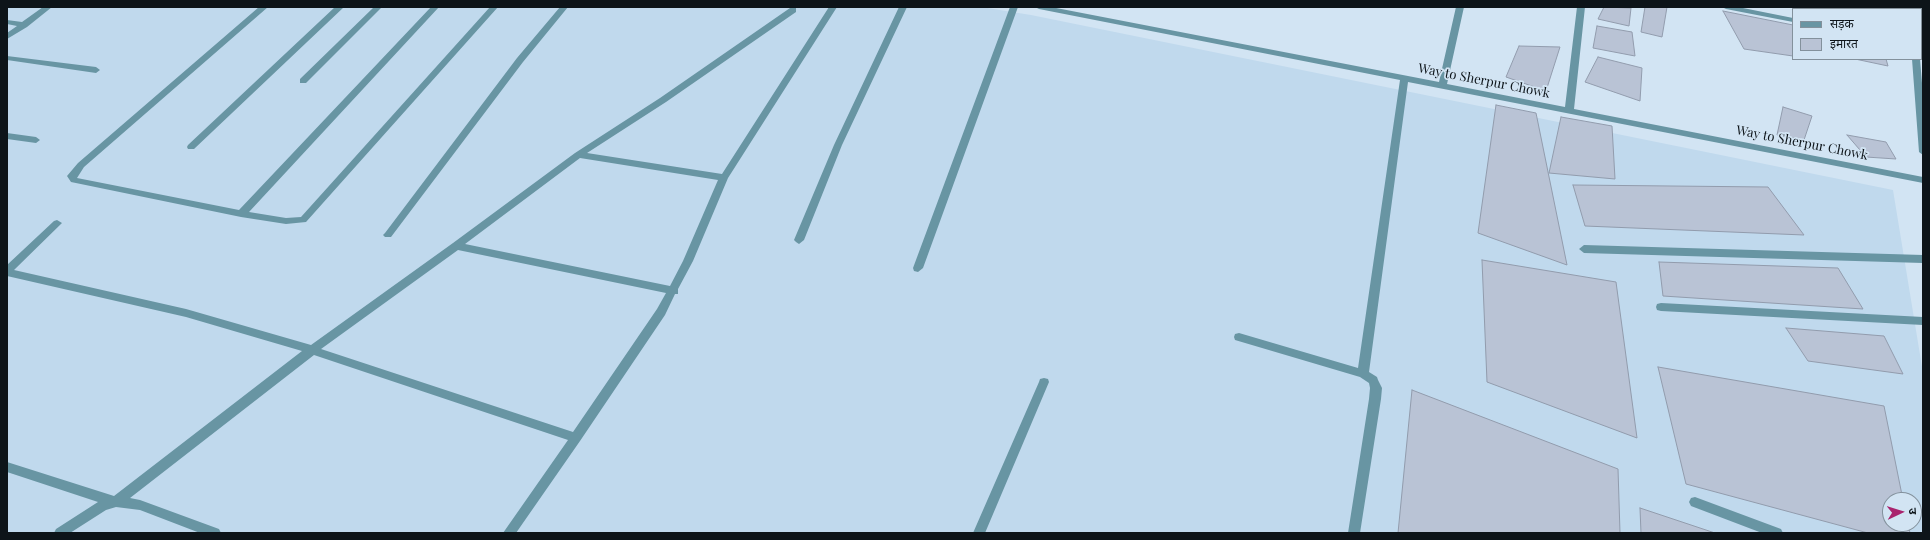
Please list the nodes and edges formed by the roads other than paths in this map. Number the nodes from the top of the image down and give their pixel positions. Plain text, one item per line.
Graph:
1 (48, 7) edge
2 (264, 7) edge
3 (340, 7) edge
4 (378, 7) edge
5 (435, 7) edge
6 (494, 7) edge
7 (564, 7) edge
8 (833, 7) edge
9 (903, 7) edge
10 (1014, 7) edge
11 (1039, 7) edge
12 (1460, 7) edge
13 (1582, 7) edge
14 (1726, 7) edge
15 (793, 10) dead end
16 (1792, 20) edge
17 (7, 22) edge
18 (24, 25) junction
19 (7, 37) edge
20 (7, 58) edge
21 (1916, 60) edge
22 (96, 70) dead end
23 (1404, 79) junction
24 (303, 81) dead end
25 (1442, 86) junction
26 (1569, 111) junction
27 (7, 136) edge
28 (36, 140) dead end
29 (191, 147) dead end
30 (1923, 152) edge
31 (578, 155) junction
32 (724, 178) junction
33 (1923, 180) edge
34 (241, 214) junction
35 (57, 223) dead end
36 (388, 235) dead end
37 (800, 240) dead end
38 (456, 246) junction
39 (1584, 249) dead end
40 (1923, 259) edge
41 (918, 268) dead end
42 (7, 271) edge
43 (674, 291) junction
44 (1661, 307) dead end
45 (1923, 321) edge
46 (1239, 337) dead end
47 (312, 350) junction
48 (1363, 374) junction
49 (1044, 382) dead end
50 (576, 438) junction
51 (7, 467) edge
52 (116, 502) junction
53 (1696, 502) dead end
54 (60, 533) edge
55 (215, 533) edge
56 (509, 533) edge
57 (979, 533) edge
58 (1354, 533) edge
59 (1777, 533) edge

1 - 18 street
2 - 34 street
3 - 29 street
4 - 24 street
5 - 34 street
6 - 34 street
7 - 36 street
8 - 32 street
9 - 37 street
10 - 41 street
11 - 23 street, Way to Sherpur Chowk
12 - 25 street
13 - 26 street
14 - 16 street
15 - 31 street
17 - 18 street
18 - 19 street
20 - 22 street
21 - 30 street
23 - 25 street, Way to Sherpur Chowk
23 - 48 street
25 - 26 street, Way to Sherpur Chowk
26 - 33 street, Way to Sherpur Chowk
27 - 28 street
31 - 32 street
31 - 38 street
32 - 43 street
35 - 42 street
38 - 43 street
38 - 47 street
39 - 40 street
42 - 47 street
43 - 50 street
44 - 45 street
46 - 48 street
47 - 50 street
47 - 52 street
48 - 58 street
49 - 57 street
50 - 56 street
51 - 52 street
52 - 54 street
52 - 55 street
53 - 59 street

